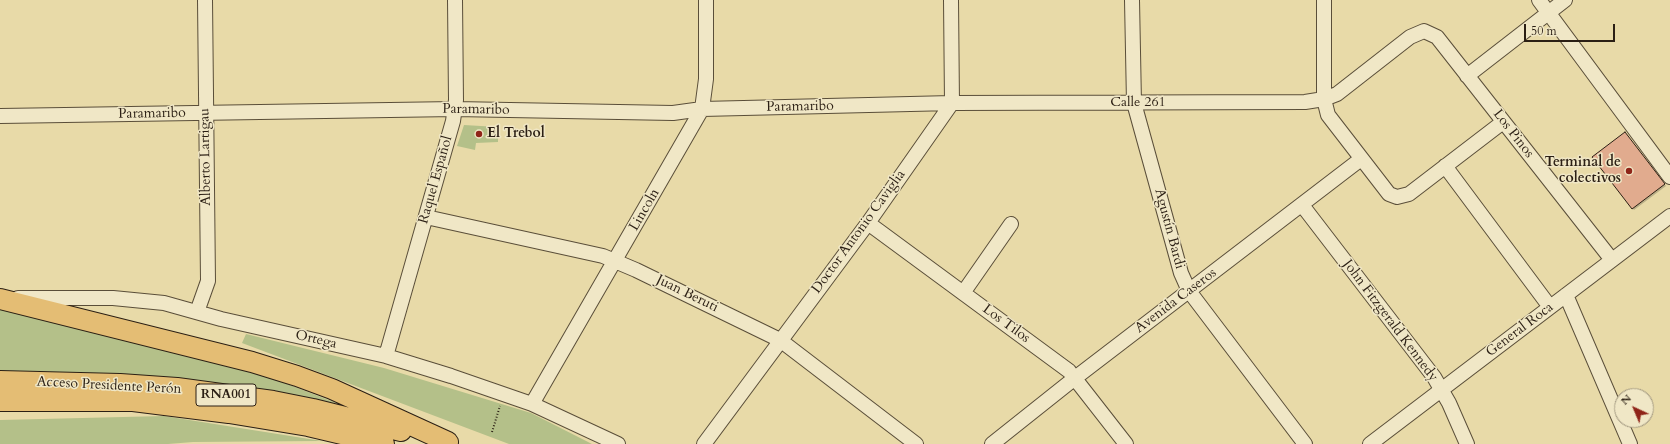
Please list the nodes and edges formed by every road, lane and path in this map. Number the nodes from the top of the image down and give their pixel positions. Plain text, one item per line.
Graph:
1 (205, 0) edge
2 (455, 0) edge
3 (706, 0) edge
4 (951, 0) edge
5 (1132, 0) edge
6 (1324, 0) edge
7 (1539, 0) edge
8 (1565, 0) edge
9 (1549, 13) junction
10 (1467, 76) junction
11 (1324, 99) junction
12 (1134, 103) junction
13 (952, 104) junction
14 (455, 109) junction
15 (702, 109) junction
16 (206, 114) junction
17 (0, 116) edge
18 (1503, 122) junction
19 (1361, 159) junction
20 (1445, 166) junction
21 (1670, 177) edge
22 (1302, 205) junction
23 (1670, 216) edge
24 (426, 217) junction
25 (868, 223) junction
26 (1011, 224) dead end
27 (1612, 260) junction
28 (616, 261) junction
29 (1189, 291) junction
30 (963, 293) junction
31 (1566, 295) junction
32 (0, 298) edge
33 (1550, 307) junction
34 (197, 312) junction
35 (780, 340) junction
36 (386, 356) junction
37 (1075, 378) junction
38 (0, 381) edge
39 (1442, 389) junction
40 (504, 394) junction
41 (0, 401) edge
42 (532, 404) junction
43 (492, 432) dead end
44 (450, 443) edge
45 (384, 444) edge
46 (618, 444) edge
47 (704, 444) edge
48 (916, 444) edge
49 (992, 444) edge
50 (1126, 444) edge
51 (1305, 444) edge
52 (1370, 444) edge
53 (1467, 444) edge
54 (1630, 444) edge

1 - 16 street, Alberto Lartigau
2 - 14 street, Raquel Español
3 - 15 street, Lincoln
4 - 13 street
5 - 12 street, Agustín Bardi
6 - 11 street
7 - 9 street
8 - 9 street
9 - 10 street
9 - 21 street
10 - 11 street, Los Pinos
10 - 18 street, Los Pinos
11 - 12 street, Calle 261
11 - 19 street
12 - 13 street, Calle 261
12 - 29 street, Agustín Bardi
13 - 15 street, Paramaribo
13 - 25 street, Doctor Antonio Caviglia
14 - 15 street, Paramaribo
14 - 16 street, Paramaribo
14 - 24 street, Raquel Español
15 - 28 street, Lincoln
16 - 17 street, Paramaribo
16 - 34 street, Alberto Lartigau
18 - 20 street
18 - 27 street, Los Pinos
19 - 20 street
19 - 22 street, Avenida Caseros
20 - 33 street
22 - 29 street, Avenida Caseros
22 - 39 street, John Fitzgerald Kennedy
23 - 27 street, General Roca
24 - 28 street, Juan Beruti
24 - 36 street, Raquel Español
25 - 30 street, Los Tilos
25 - 35 street, Doctor Antonio Caviglia
26 - 30 street
27 - 31 street, General Roca
28 - 35 street, Juan Beruti
28 - 42 street, Lincoln
29 - 37 street, Avenida Caseros
29 - 51 street, Agustín Bardi
30 - 37 street, Los Tilos
31 - 33 street, General Roca
31 - 54 street
32 - 34 street, Ortega
32 - 44 highway
33 - 39 street, General Roca
34 - 36 street, Ortega
35 - 47 street, Doctor Antonio Caviglia
35 - 48 street, Juan Beruti
36 - 40 street, Ortega
37 - 49 street, Avenida Caseros
37 - 50 street, Los Tilos
38 - 44 highway, Acceso Presidente Perón / RNA001
39 - 52 street, General Roca
39 - 53 street, John Fitzgerald Kennedy
40 - 42 street, Ortega
40 - 43 path
41 - 45 highway, Acceso Presidente Perón / RNA001
42 - 46 street, Ortega

